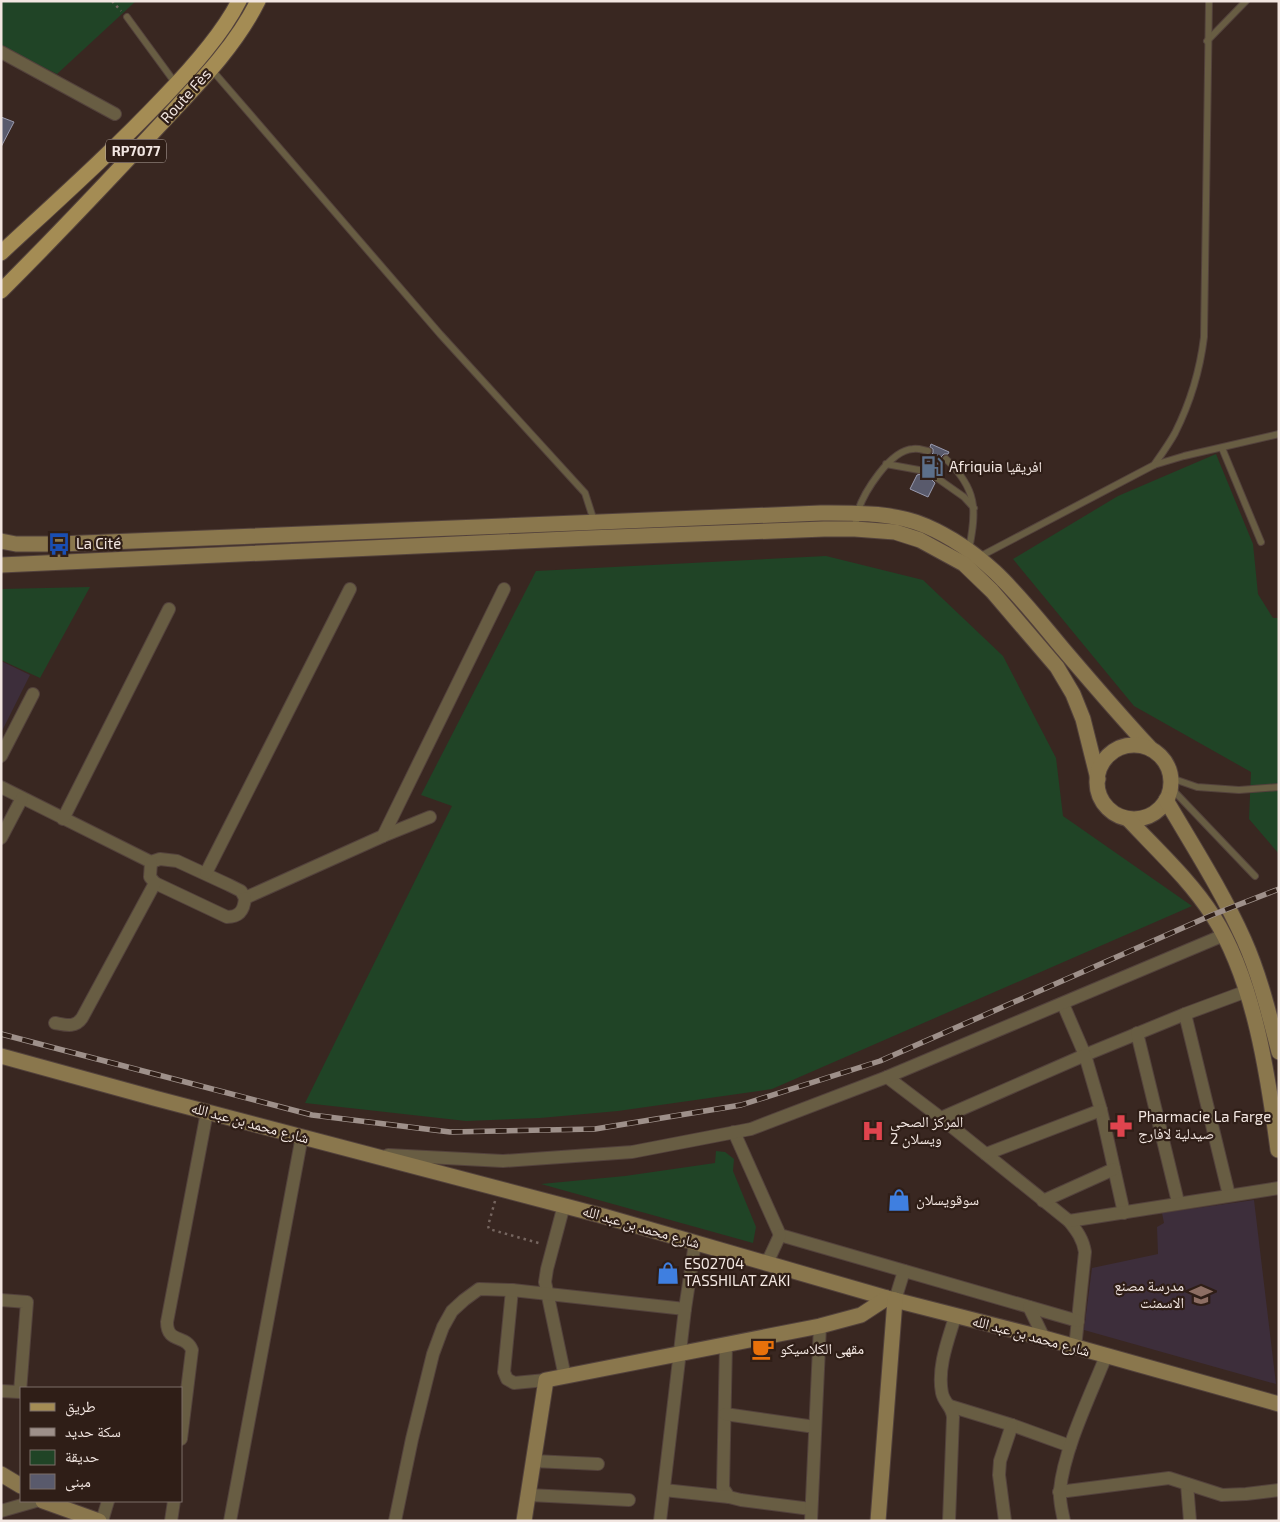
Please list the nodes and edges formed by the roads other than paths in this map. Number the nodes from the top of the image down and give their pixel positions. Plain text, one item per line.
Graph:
1 (239, 1) edge
2 (258, 1) edge
3 (1209, 1) edge
4 (1246, 1) edge
5 (127, 17) dead end
6 (1207, 41) junction
7 (1, 52) edge
8 (211, 69) junction
9 (176, 84) junction
10 (115, 114) dead end
11 (1, 253) edge
12 (1, 291) edge
13 (1279, 434) edge
14 (1222, 448) junction
15 (928, 451) dead end
16 (946, 459) dead end
17 (886, 464) junction
18 (1154, 466) junction
19 (919, 470) dead end
20 (937, 478) dead end
21 (974, 509) junction
22 (857, 513) junction
23 (594, 521) junction
24 (855, 529) junction
25 (1, 542) edge
26 (1260, 542) dead end
27 (970, 557) junction
28 (1, 565) edge
29 (350, 589) dead end
30 (504, 589) dead end
31 (169, 609) dead end
32 (33, 694) dead end
33 (1151, 749) junction
34 (1, 756) edge
35 (1098, 778) junction
36 (1, 786) edge
37 (1279, 787) edge
38 (1169, 789) junction
39 (22, 798) junction
40 (430, 817) dead end
41 (63, 819) junction
42 (1128, 819) junction
43 (383, 836) junction
44 (1, 838) edge
45 (151, 862) junction
46 (206, 873) junction
47 (1255, 876) dead end
48 (155, 883) junction
49 (245, 898) junction
50 (1224, 935) junction
51 (1247, 991) junction
52 (1063, 1004) junction
53 (1185, 1014) junction
54 (55, 1023) dead end
55 (1137, 1033) junction
56 (1279, 1052) edge
57 (1085, 1055) junction
58 (1, 1056) edge
59 (887, 1077) junction
60 (1101, 1110) junction
61 (207, 1112) junction
62 (942, 1118) junction
63 (734, 1132) junction
64 (302, 1136) junction
65 (1279, 1137) edge
66 (1278, 1150) edge
67 (370, 1154) junction
68 (986, 1154) junction
69 (1114, 1169) junction
70 (1279, 1188) edge
71 (1229, 1195) junction
72 (1043, 1201) junction
73 (1178, 1202) junction
74 (564, 1205) junction
75 (1124, 1213) junction
76 (1069, 1221) junction
77 (780, 1235) junction
78 (695, 1243) junction
79 (767, 1263) junction
80 (904, 1271) junction
81 (512, 1290) junction
82 (547, 1294) junction
83 (891, 1299) junction
84 (1, 1300) edge
85 (1029, 1307) junction
86 (685, 1309) junction
87 (955, 1317) junction
88 (1078, 1321) junction
89 (820, 1326) junction
90 (1044, 1338) junction
91 (726, 1344) junction
92 (1075, 1348) junction
93 (679, 1354) junction
94 (1106, 1356) junction
95 (565, 1377) junction
96 (546, 1380) junction
97 (20, 1387) edge
98 (1, 1390) edge
99 (20, 1392) edge
100 (1279, 1404) edge
101 (950, 1406) junction
102 (725, 1414) junction
103 (1012, 1425) junction
104 (815, 1427) junction
105 (182, 1431) edge
106 (1070, 1446) junction
107 (534, 1461) junction
108 (598, 1464) dead end
109 (1, 1474) edge
110 (1187, 1484) junction
111 (20, 1485) edge
112 (664, 1490) junction
113 (1279, 1490) edge
114 (1059, 1492) junction
115 (529, 1495) junction
116 (729, 1496) junction
117 (629, 1500) dead end
118 (32, 1502) edge
119 (46, 1502) edge
120 (108, 1502) edge
121 (174, 1502) edge
122 (1, 1511) edge
123 (811, 1515) edge
124 (101, 1521) edge
125 (171, 1521) edge
126 (230, 1521) edge
127 (395, 1521) edge
128 (524, 1521) edge
129 (660, 1521) edge
130 (878, 1521) edge
131 (949, 1521) edge
132 (1006, 1521) edge
133 (1064, 1521) edge
134 (1190, 1521) edge

1 - 9 main road, Route Fès / RP7077
2 - 8 main road, Route Fès / RP7077
3 - 6 lane
4 - 6 lane
5 - 9 lane
6 - 18 lane
7 - 10 street
8 - 12 main road, Route Fès / RP7077
8 - 23 lane
9 - 11 main road, Route Fès / RP7077
13 - 14 lane
14 - 18 lane
14 - 26 lane
15 - 17 lane
16 - 21 lane
17 - 19 lane
17 - 22 lane
18 - 27 lane
20 - 21 lane
21 - 27 lane
22 - 23 street
22 - 24 lane
22 - 27 street
23 - 25 street
24 - 27 street
24 - 28 street
27 - 33 street
27 - 35 street
29 - 46 street
30 - 43 street
31 - 41 street
32 - 34 street
33 - 35 street
33 - 38 street
35 - 42 street
36 - 39 street
37 - 38 lane
38 - 42 street
38 - 47 lane
38 - 56 street
39 - 41 street
39 - 44 street
40 - 43 street
41 - 45 street
42 - 50 street
43 - 49 street
45 - 46 street
45 - 48 street
46 - 49 street
48 - 49 street
48 - 54 street
50 - 51 street
50 - 52 street
51 - 53 street
51 - 66 street
52 - 57 street
52 - 59 street
53 - 55 street
53 - 71 street
55 - 57 street
55 - 73 street
57 - 60 street
57 - 62 street
58 - 61 street, شارع محمد بن عبد الله
59 - 62 street
59 - 63 street
60 - 68 street
60 - 69 street
61 - 64 street, شارع محمد بن عبد الله
61 - 105 street
62 - 68 street
63 - 67 street
63 - 77 street
64 - 67 street, شارع محمد بن عبد الله
64 - 126 street
65 - 66 street
67 - 74 street, شارع محمد بن عبد الله
68 - 72 street
69 - 72 street
69 - 75 street
70 - 71 street
71 - 73 street
72 - 76 street
73 - 75 street
74 - 78 street, شارع محمد بن عبد الله
74 - 82 street
75 - 76 street
76 - 88 street
77 - 79 street
77 - 80 street
78 - 79 street, شارع محمد بن عبد الله
78 - 86 street
79 - 83 street, شارع محمد بن عبد الله
80 - 83 street
80 - 85 street
81 - 82 street
81 - 96 street
81 - 127 street
82 - 86 street
82 - 95 street
83 - 87 street, شارع محمد بن عبد الله
83 - 89 street
83 - 130 street
84 - 97 street
85 - 88 street
85 - 90 street
86 - 93 street
87 - 90 street, شارع محمد بن عبد الله
87 - 101 street
88 - 92 street
89 - 91 street
89 - 104 street
90 - 92 street, شارع محمد بن عبد الله
91 - 93 street
91 - 102 street
92 - 94 street, شارع محمد بن عبد الله
93 - 95 street
93 - 112 street
94 - 100 street, شارع محمد بن عبد الله
94 - 106 street
95 - 96 street
96 - 107 street
98 - 99 street
101 - 103 street
101 - 131 street
102 - 104 street
102 - 116 street
103 - 106 street
103 - 132 street
104 - 123 street
106 - 114 street
107 - 108 street
107 - 115 street
109 - 111 street
110 - 113 street
110 - 114 street
110 - 134 street
112 - 116 street
112 - 129 street
114 - 133 street
115 - 117 street
115 - 128 street
116 - 123 street
118 - 122 street
119 - 124 street
120 - 124 street
121 - 125 street

